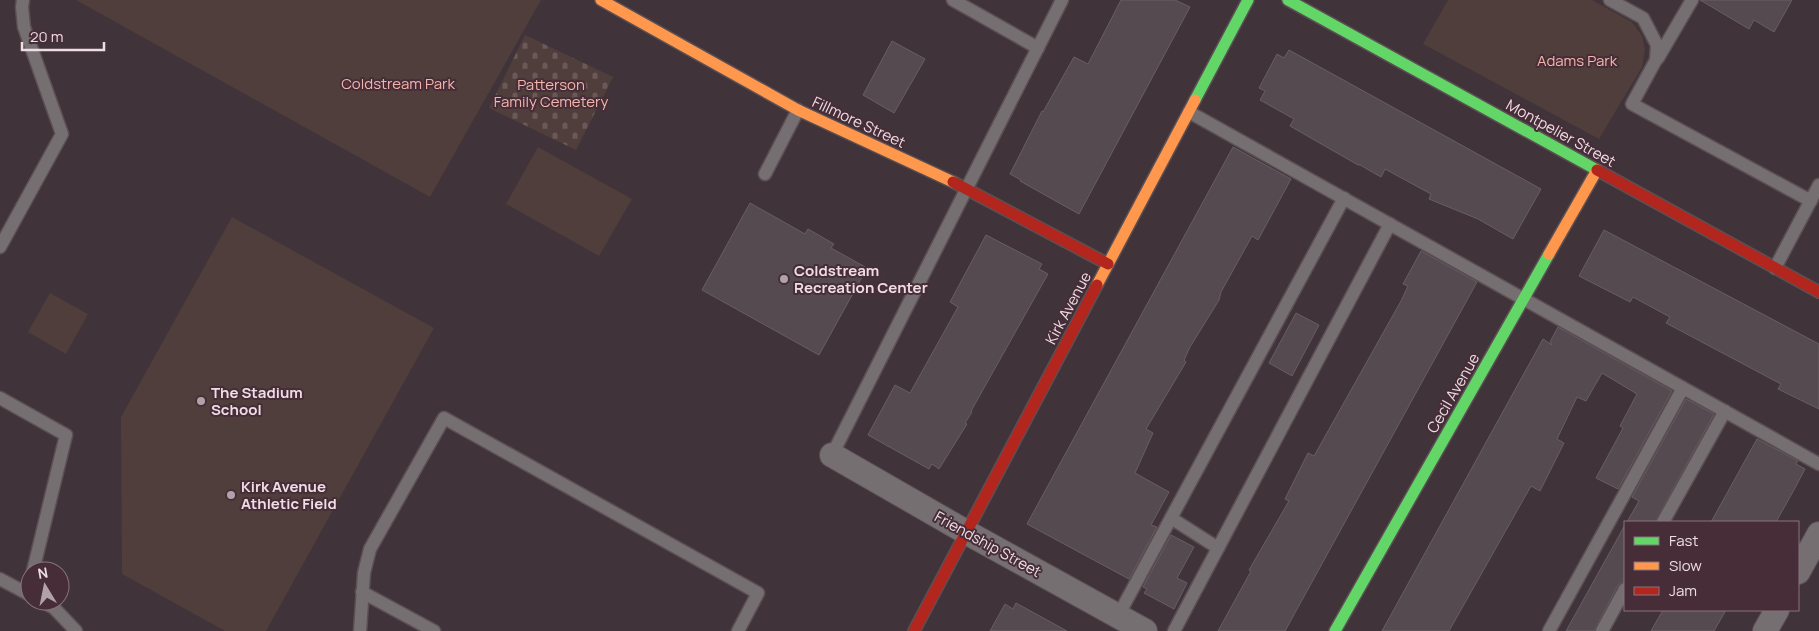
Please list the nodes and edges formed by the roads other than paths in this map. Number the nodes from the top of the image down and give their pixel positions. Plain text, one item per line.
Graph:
1 (23, 0) edge
2 (601, 0) edge
3 (953, 0) edge
4 (1062, 0) edge
5 (1248, 0) edge
6 (1288, 0) edge
7 (1610, 0) edge
8 (1692, 0) edge
9 (1038, 48) junction
10 (1656, 60) junction
11 (798, 110) junction
12 (1189, 112) junction
13 (1597, 170) junction
14 (765, 174) dead end
15 (1819, 185) edge
16 (967, 188) junction
17 (1344, 198) junction
18 (1810, 201) junction
19 (1390, 224) junction
20 (0, 247) edge
21 (1108, 264) junction
22 (1775, 268) junction
23 (1819, 292) edge
24 (1524, 299) junction
25 (1683, 388) junction
26 (2, 403) edge
27 (1725, 412) junction
28 (832, 455) joint
29 (1819, 464) edge
30 (1171, 518) junction
31 (1664, 521) edge
32 (966, 532) junction
33 (1819, 534) edge
34 (1218, 548) junction
35 (35, 561) edge
36 (1799, 570) edge
37 (0, 579) edge
38 (20, 587) edge
39 (1624, 591) edge
40 (362, 592) junction
41 (57, 611) edge
42 (1776, 611) edge
43 (1132, 626) edge
44 (76, 631) edge
45 (360, 631) edge
46 (434, 631) edge
47 (738, 631) edge
48 (914, 631) edge
49 (1174, 631) edge
50 (1335, 631) edge
51 (1549, 631) edge
52 (1602, 631) edge
53 (1765, 631) edge

1 - 20 lane
2 - 11 street, Fillmore Street
3 - 9 lane
4 - 9 lane
5 - 12 street, Kirk Avenue
6 - 13 street, Montpelier Street
7 - 10 lane
8 - 10 lane
9 - 16 lane
10 - 18 lane
11 - 14 lane
11 - 16 street, Fillmore Street
12 - 17 lane
12 - 21 street, Kirk Avenue
13 - 22 street, Montpelier Street
13 - 24 street, Cecil Avenue
15 - 18 lane
16 - 21 street, Fillmore Street
16 - 28 lane
17 - 19 lane
17 - 30 lane
18 - 22 lane
19 - 24 lane
19 - 34 lane
21 - 32 street, Kirk Avenue
22 - 23 street, Montpelier Street
24 - 25 lane
24 - 50 street, Cecil Avenue
25 - 27 lane
25 - 51 lane
26 - 35 lane
27 - 29 lane
27 - 31 lane
28 - 32 street, Friendship Street
30 - 34 lane
30 - 43 lane
32 - 43 street, Friendship Street
32 - 48 street, Kirk Avenue
33 - 36 street
34 - 49 lane
37 - 38 lane
39 - 52 lane
40 - 45 lane
40 - 46 lane
40 - 47 lane
41 - 44 lane
42 - 53 street

